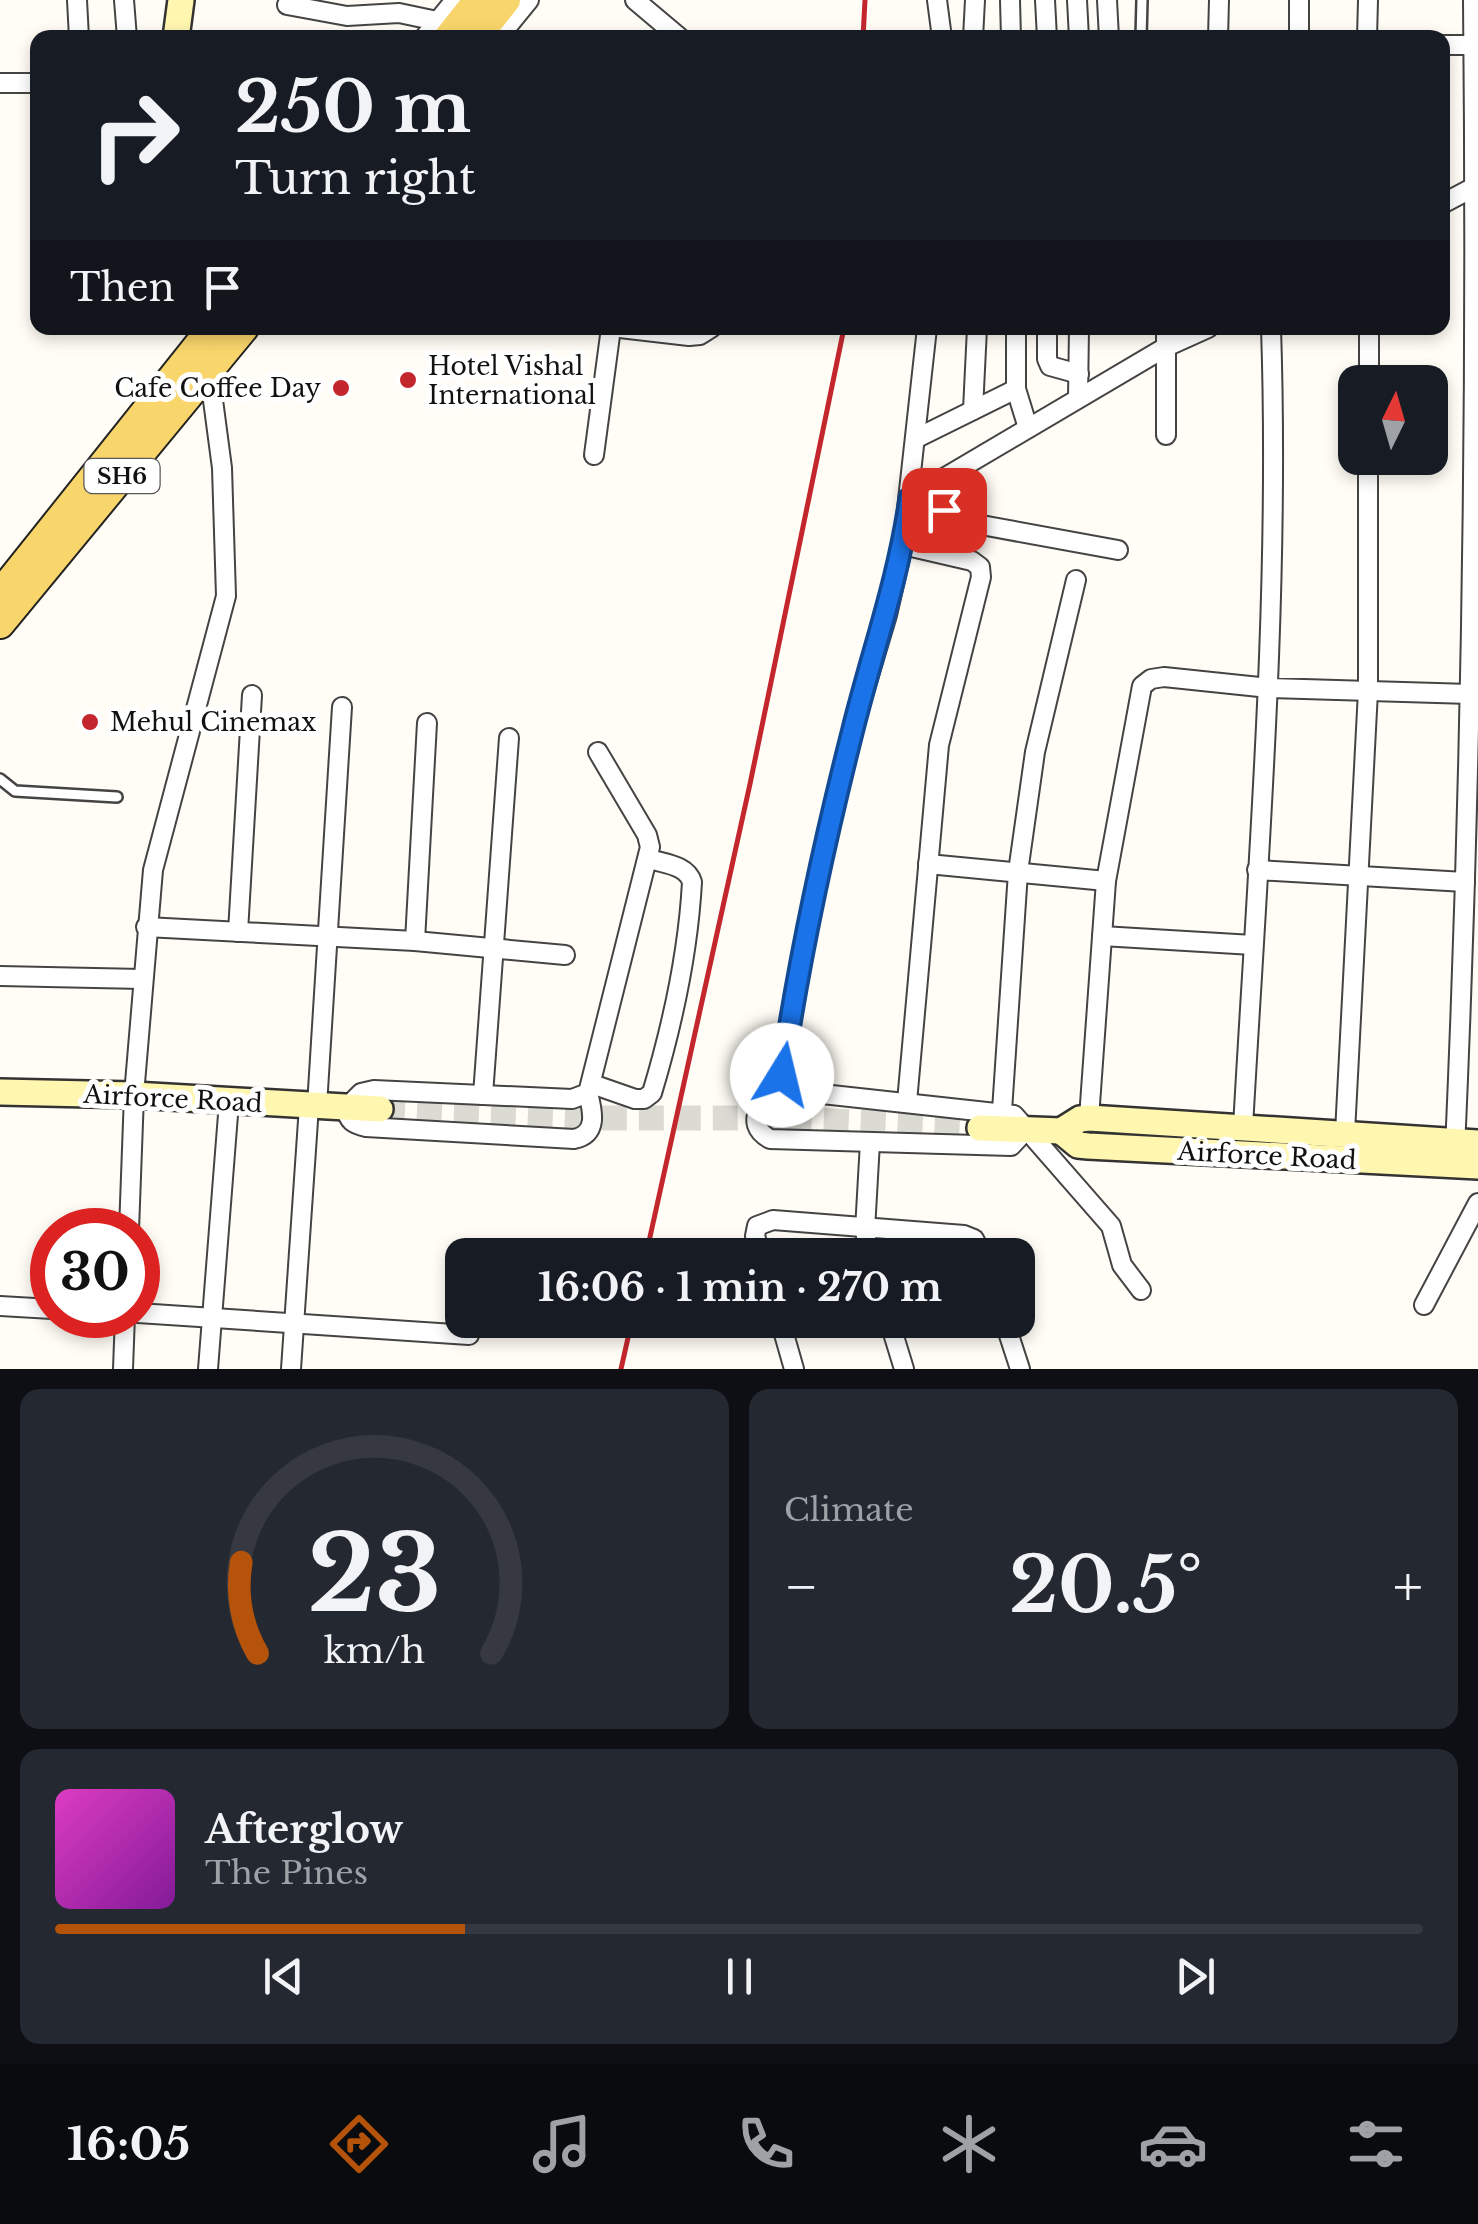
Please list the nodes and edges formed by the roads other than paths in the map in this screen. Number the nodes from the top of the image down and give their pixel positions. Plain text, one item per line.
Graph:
1 (77, 0) edge
2 (124, 0) edge
3 (182, 0) edge
4 (455, 0) edge
5 (478, 0) edge
6 (506, 0) edge
7 (529, 0) edge
8 (635, 0) edge
9 (670, 0) edge
10 (937, 0) edge
11 (975, 0) edge
12 (1010, 0) edge
13 (1045, 0) edge
14 (1078, 0) edge
15 (1107, 0) edge
16 (1142, 0) edge
17 (1219, 0) edge
18 (1299, 0) edge
19 (1368, 0) edge
20 (1473, 0) edge
21 (287, 6) dead end
22 (398, 6) edge
23 (655, 17) junction
24 (442, 29) edge
25 (79, 30) edge
26 (126, 30) edge
27 (177, 30) edge
28 (482, 30) edge
29 (505, 30) edge
30 (670, 30) edge
31 (941, 30) edge
32 (973, 30) edge
33 (1010, 30) edge
34 (1047, 30) edge
35 (1079, 30) edge
36 (1109, 30) edge
37 (1140, 30) edge
38 (1218, 30) edge
39 (1298, 30) edge
40 (1367, 30) edge
41 (1476, 45) edge
42 (1450, 46) edge
43 (0, 83) edge
44 (30, 83) edge
45 (1477, 186) edge
46 (1450, 200) edge
47 (1477, 301) edge
48 (221, 335) edge
49 (223, 335) edge
50 (610, 335) edge
51 (925, 335) edge
52 (976, 335) edge
53 (1016, 335) edge
54 (1046, 335) edge
55 (1079, 335) edge
56 (1271, 335) edge
57 (1369, 335) edge
58 (1166, 337) edge
59 (1368, 365) edge
60 (209, 370) junction
61 (1078, 374) junction
62 (1016, 390) junction
63 (1078, 398) junction
64 (973, 410) junction
65 (1028, 428) junction
66 (1166, 435) dead end
67 (915, 439) junction
68 (594, 455) dead end
69 (1368, 475) edge
70 (929, 486) junction
71 (910, 498) junction
72 (903, 544) junction
73 (1118, 550) dead end
74 (1076, 580) dead end
75 (0, 594) edge
76 (0, 624) edge
77 (1269, 688) junction
78 (1368, 691) junction
79 (1470, 694) junction
80 (252, 696) dead end
81 (342, 707) dead end
82 (427, 723) dead end
83 (509, 738) dead end
84 (598, 752) dead end
85 (0, 780) edge
86 (117, 796) dead end
87 (1472, 853) edge
88 (650, 860) junction
89 (928, 864) junction
90 (1257, 870) junction
91 (1018, 872) junction
92 (1358, 875) junction
93 (1106, 881) junction
94 (1465, 882) junction
95 (146, 927) junction
96 (238, 932) junction
97 (1102, 936) junction
98 (327, 937) junction
99 (414, 942) junction
100 (1470, 942) edge
101 (1253, 945) junction
102 (496, 948) junction
103 (565, 955) dead end
104 (0, 976) edge
105 (142, 978) junction
106 (1468, 1035) edge
107 (784, 1085) junction
108 (590, 1088) junction
109 (0, 1092) edge
110 (134, 1094) junction
111 (483, 1095) junction
112 (229, 1102) junction
113 (906, 1102) junction
114 (313, 1106) junction
115 (346, 1108) junction
116 (380, 1109) tunnel mouth
117 (1002, 1111) junction
118 (1090, 1118) junction
119 (1244, 1127) junction
120 (980, 1128) tunnel mouth
121 (1026, 1130) junction
122 (1061, 1131) junction
123 (1345, 1133) junction
124 (870, 1142) junction
125 (1466, 1154) edge
126 (1478, 1203) edge
127 (130, 1208) edge
128 (866, 1230) junction
129 (757, 1238) edge
130 (867, 1238) edge
131 (972, 1238) edge
132 (1140, 1290) dead end
133 (1424, 1304) dead end
134 (0, 1306) edge
135 (30, 1307) edge
136 (160, 1315) edge
137 (210, 1318) junction
138 (294, 1323) junction
139 (445, 1332) edge
140 (124, 1338) edge
141 (785, 1338) edge
142 (895, 1338) edge
143 (1010, 1338) edge
144 (123, 1369) edge
145 (208, 1369) edge
146 (292, 1369) edge
147 (794, 1369) edge
148 (904, 1369) edge
149 (1020, 1369) edge

1 - 25 street
2 - 26 street
3 - 27 main road
4 - 24 street
5 - 24 main road
6 - 28 main road
7 - 29 street
8 - 23 street
9 - 23 street
10 - 31 street
11 - 32 street
12 - 33 street
13 - 34 street
14 - 35 street
15 - 36 street
16 - 37 lane
17 - 38 street
18 - 39 street
19 - 40 street
20 - 41 street
21 - 22 street
22 - 24 street
23 - 30 street
41 - 42 street
41 - 45 street
43 - 44 street
45 - 46 street
45 - 47 street
47 - 79 street
48 - 75 main road, SH6
49 - 60 main road, SH6
50 - 68 street
51 - 67 street
52 - 64 street
53 - 62 street
54 - 61 street
55 - 61 street
56 - 77 street
57 - 59 street
58 - 63 street
58 - 66 street
60 - 76 main road, SH6
60 - 95 street
61 - 63 street
62 - 64 street
62 - 65 street
63 - 65 street
64 - 67 street
65 - 70 street
67 - 71 street
69 - 78 street
70 - 71 street
70 - 73 street
71 - 72 street
72 - 89 street
72 - 107 street
74 - 91 street
77 - 78 street
77 - 90 street
77 - 93 street
78 - 79 street
78 - 92 street
79 - 87 street
80 - 96 street
81 - 98 street
82 - 99 street
83 - 102 street
84 - 88 street
85 - 86 lane
87 - 94 street
88 - 108 street
88 - 108 street
89 - 91 street
89 - 113 street
90 - 92 street
90 - 101 street
91 - 93 street
91 - 117 street
92 - 94 street
92 - 123 street
93 - 97 street
94 - 100 street
95 - 96 street
95 - 105 street
96 - 98 street
97 - 101 street
97 - 118 street
98 - 99 street
98 - 114 street
99 - 102 street
100 - 106 street
101 - 119 street
102 - 103 street
102 - 111 street
104 - 105 street
105 - 110 street
106 - 125 street
107 - 113 street
107 - 124 street
108 - 111 street
108 - 115 street
109 - 110 main road, Airforce Road
110 - 112 main road, Airforce Road
110 - 127 street
111 - 115 street
112 - 114 main road, Airforce Road
112 - 137 street
113 - 117 street
114 - 115 main road, Airforce Road
114 - 138 street
115 - 116 main road, Airforce Road
117 - 121 street
118 - 119 main road, Airforce Road
118 - 122 main road, Airforce Road
119 - 123 main road, Airforce Road
120 - 121 main road, Airforce Road
121 - 122 main road, Airforce Road
121 - 124 street
121 - 132 street
122 - 125 main road, Airforce Road
123 - 125 main road, Airforce Road
124 - 128 street
126 - 133 street
128 - 129 street
128 - 130 street
128 - 131 street
134 - 135 street
136 - 137 street
137 - 138 street
137 - 145 street
138 - 139 street
138 - 146 street
140 - 144 street
141 - 147 street
142 - 148 street
143 - 149 street

